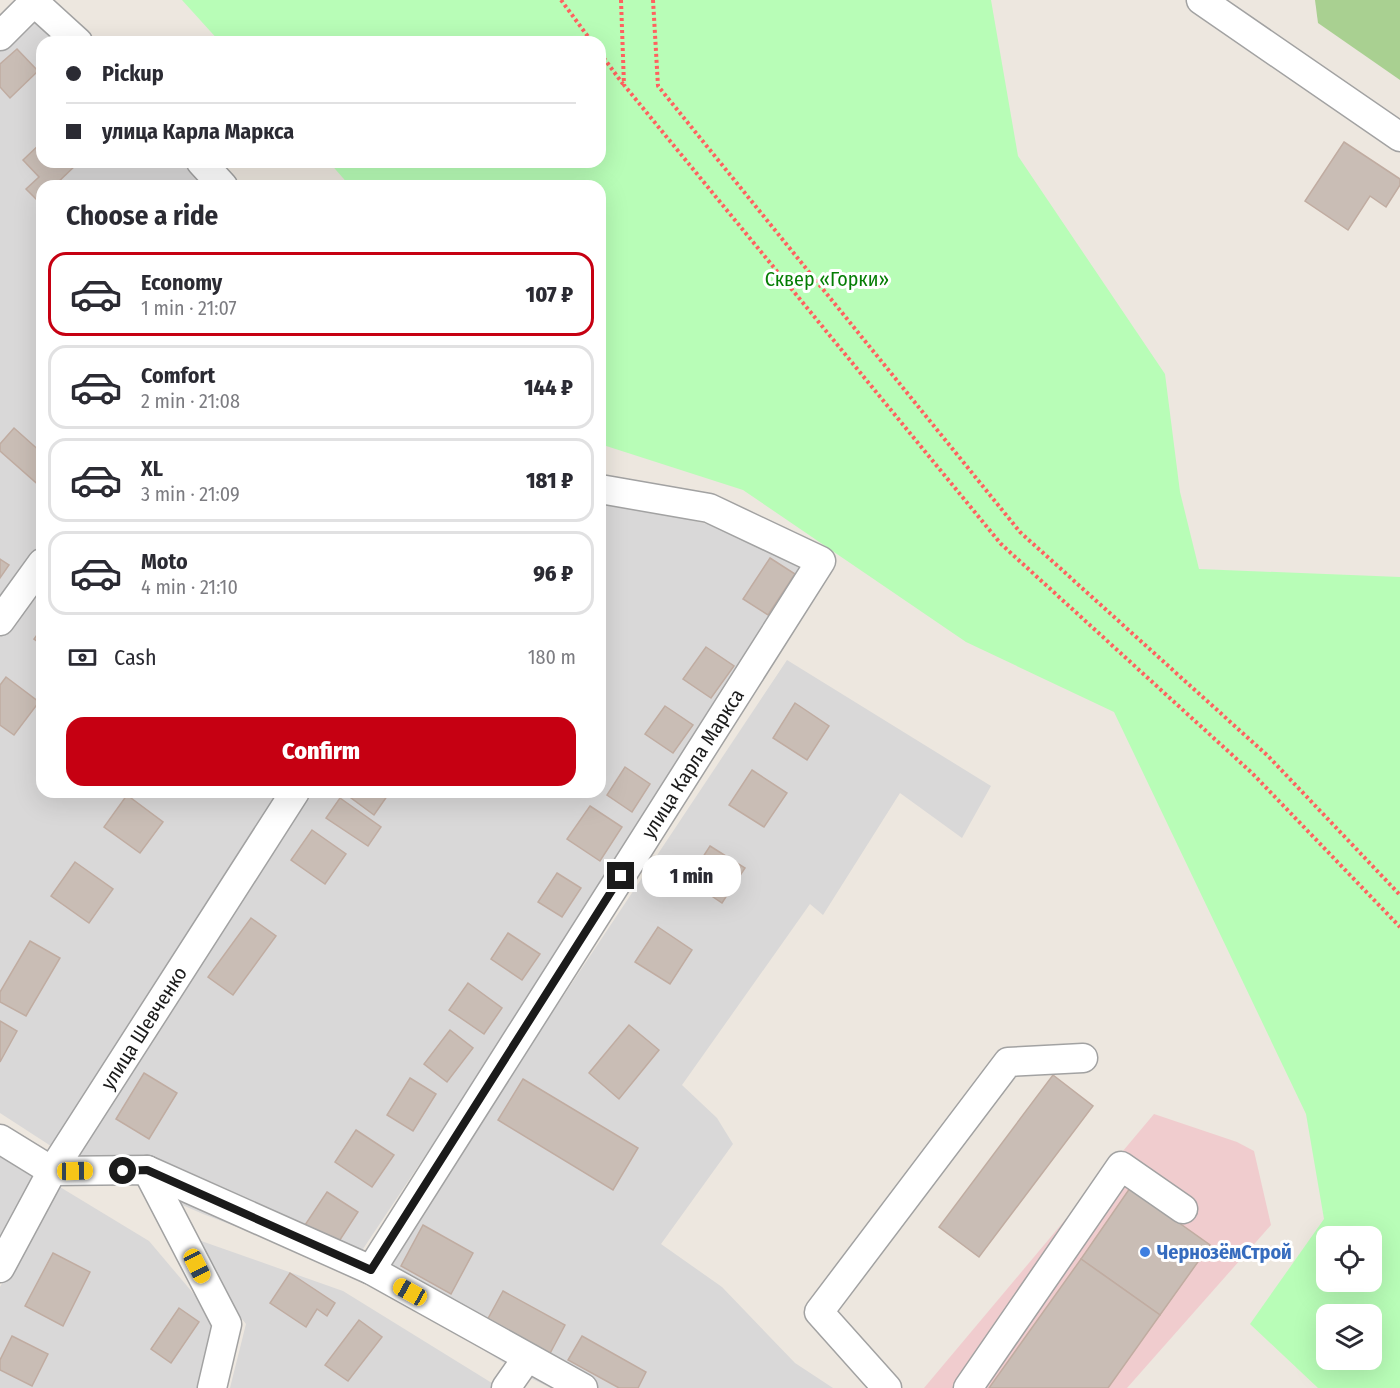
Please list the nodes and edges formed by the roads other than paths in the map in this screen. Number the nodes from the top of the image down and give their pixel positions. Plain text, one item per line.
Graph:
1 (1201, 0) edge
2 (0, 36) edge
3 (71, 36) edge
4 (1400, 137) edge
5 (206, 168) edge
6 (218, 180) edge
7 (606, 490) edge
8 (36, 571) edge
9 (0, 621) edge
10 (291, 798) edge
11 (1083, 1058) dead end
12 (0, 1139) edge
13 (147, 1170) junction
14 (52, 1172) junction
15 (1183, 1209) dead end
16 (0, 1268) edge
17 (371, 1270) junction
18 (526, 1358) junction
19 (212, 1388) edge
20 (506, 1388) edge
21 (583, 1388) edge
22 (887, 1388) edge
23 (968, 1388) edge

1 - 4 street
2 - 3 street
5 - 6 street
7 - 17 street, улица Карла Маркса
8 - 9 street
10 - 14 street, улица Шевченко
11 - 22 street
12 - 14 street
13 - 14 street
13 - 17 street
13 - 19 street
14 - 16 street, улица Шевченко
15 - 23 street
17 - 18 street
18 - 20 street
18 - 21 street

